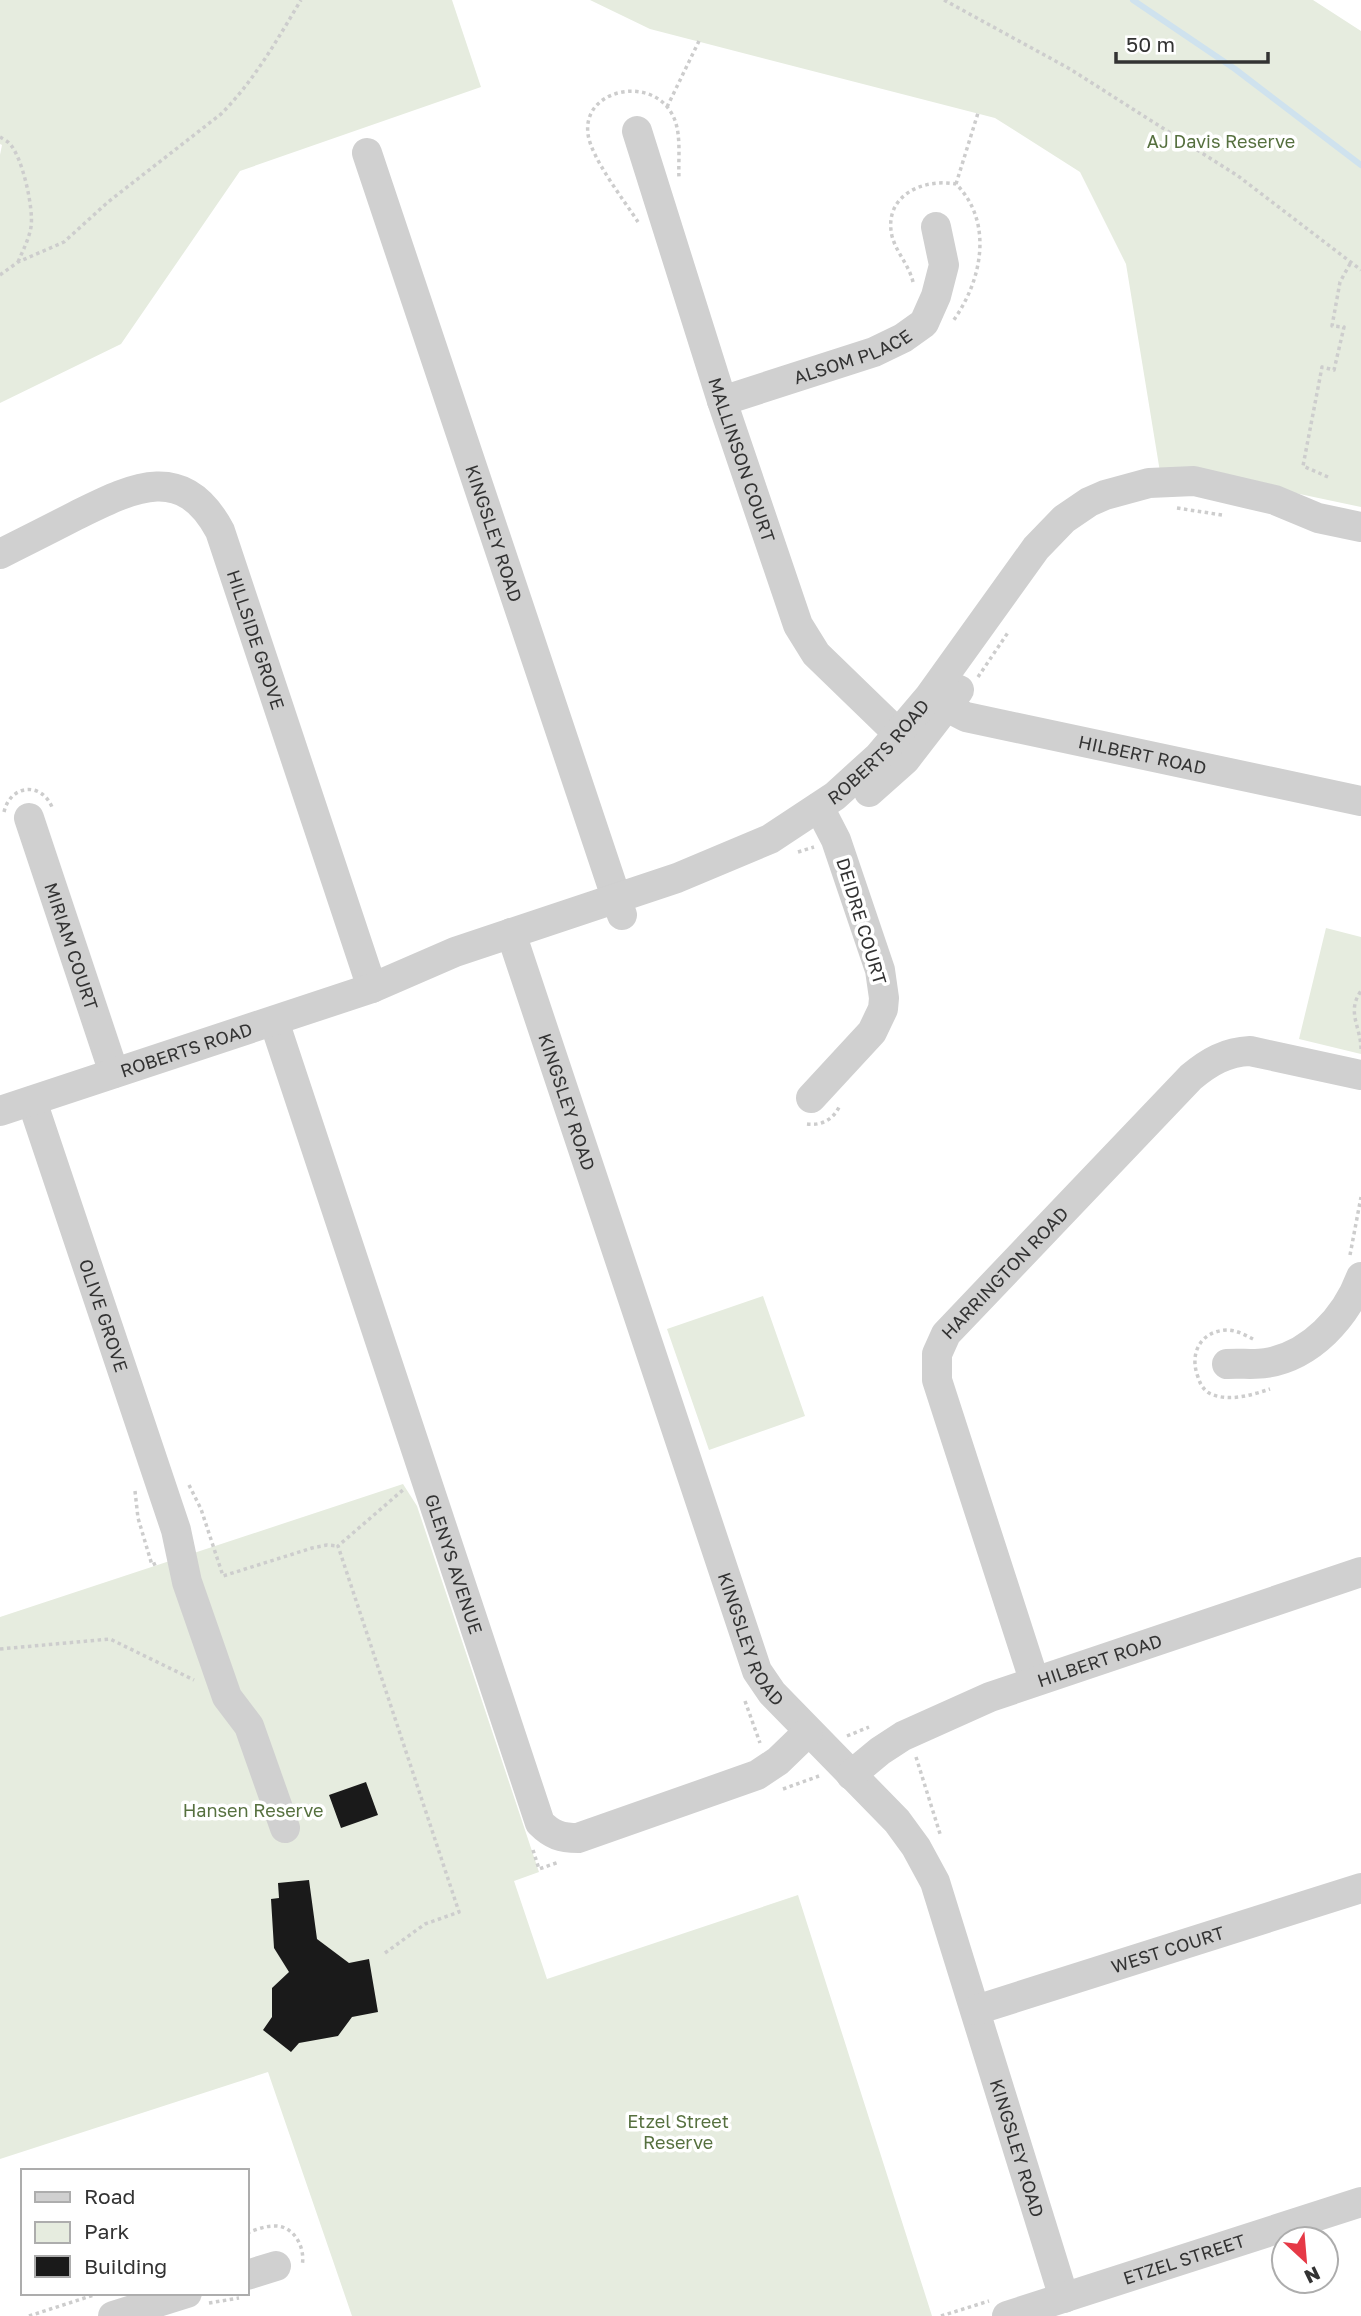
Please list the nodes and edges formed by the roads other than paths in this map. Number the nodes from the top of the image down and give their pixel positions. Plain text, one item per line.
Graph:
1 (637, 131) dead end
2 (368, 153) dead end
3 (936, 227) dead end
4 (722, 401) junction
5 (1361, 527) edge
6 (0, 554) edge
7 (937, 703) junction
8 (906, 741) junction
9 (1361, 801) edge
10 (29, 817) dead end
11 (823, 827) junction
12 (619, 906) junction
13 (514, 941) junction
14 (372, 988) junction
15 (274, 1021) junction
16 (114, 1073) junction
17 (1361, 1075) edge
18 (32, 1101) junction
19 (817, 1105) road end
20 (0, 1111) edge
21 (1361, 1277) edge
22 (1227, 1364) dead end
23 (1361, 1572) edge
24 (1034, 1680) junction
25 (808, 1732) junction
26 (851, 1775) junction
27 (285, 1828) dead end
28 (1361, 1888) edge
29 (976, 2010) junction
30 (1361, 2202) edge
31 (276, 2266) dead end
32 (248, 2275) edge
33 (181, 2295) edge
34 (1064, 2298) junction
35 (113, 2316) edge
36 (1007, 2316) edge

1 - 4 street, MALLINSON COURT
2 - 12 street, KINGSLEY ROAD
3 - 4 street, ALSOM PLACE
4 - 8 street, MALLINSON COURT
5 - 7 street, ROBERTS ROAD
6 - 14 street, HILLSIDE GROVE
7 - 8 street, ROBERTS ROAD
7 - 9 street, HILBERT ROAD
8 - 11 street, ROBERTS ROAD
10 - 16 street, MIRIAM COURT
11 - 12 street, ROBERTS ROAD
11 - 19 street, DEIDRE COURT
12 - 13 street, ROBERTS ROAD
13 - 14 street, ROBERTS ROAD
13 - 25 street, KINGSLEY ROAD
14 - 15 street, ROBERTS ROAD
15 - 16 street, ROBERTS ROAD
15 - 25 street, GLENYS AVENUE
16 - 18 street, ROBERTS ROAD
17 - 24 street, HARRINGTON ROAD
18 - 20 street, ROBERTS ROAD
18 - 27 street, OLIVE GROVE
21 - 22 street
23 - 24 street, HILBERT ROAD
24 - 26 street, HILBERT ROAD
25 - 26 street, KINGSLEY ROAD
26 - 29 street, KINGSLEY ROAD
28 - 29 street, WEST COURT
29 - 34 street, KINGSLEY ROAD
30 - 34 street, ETZEL STREET
31 - 32 street
33 - 35 street
34 - 36 street, ETZEL STREET

